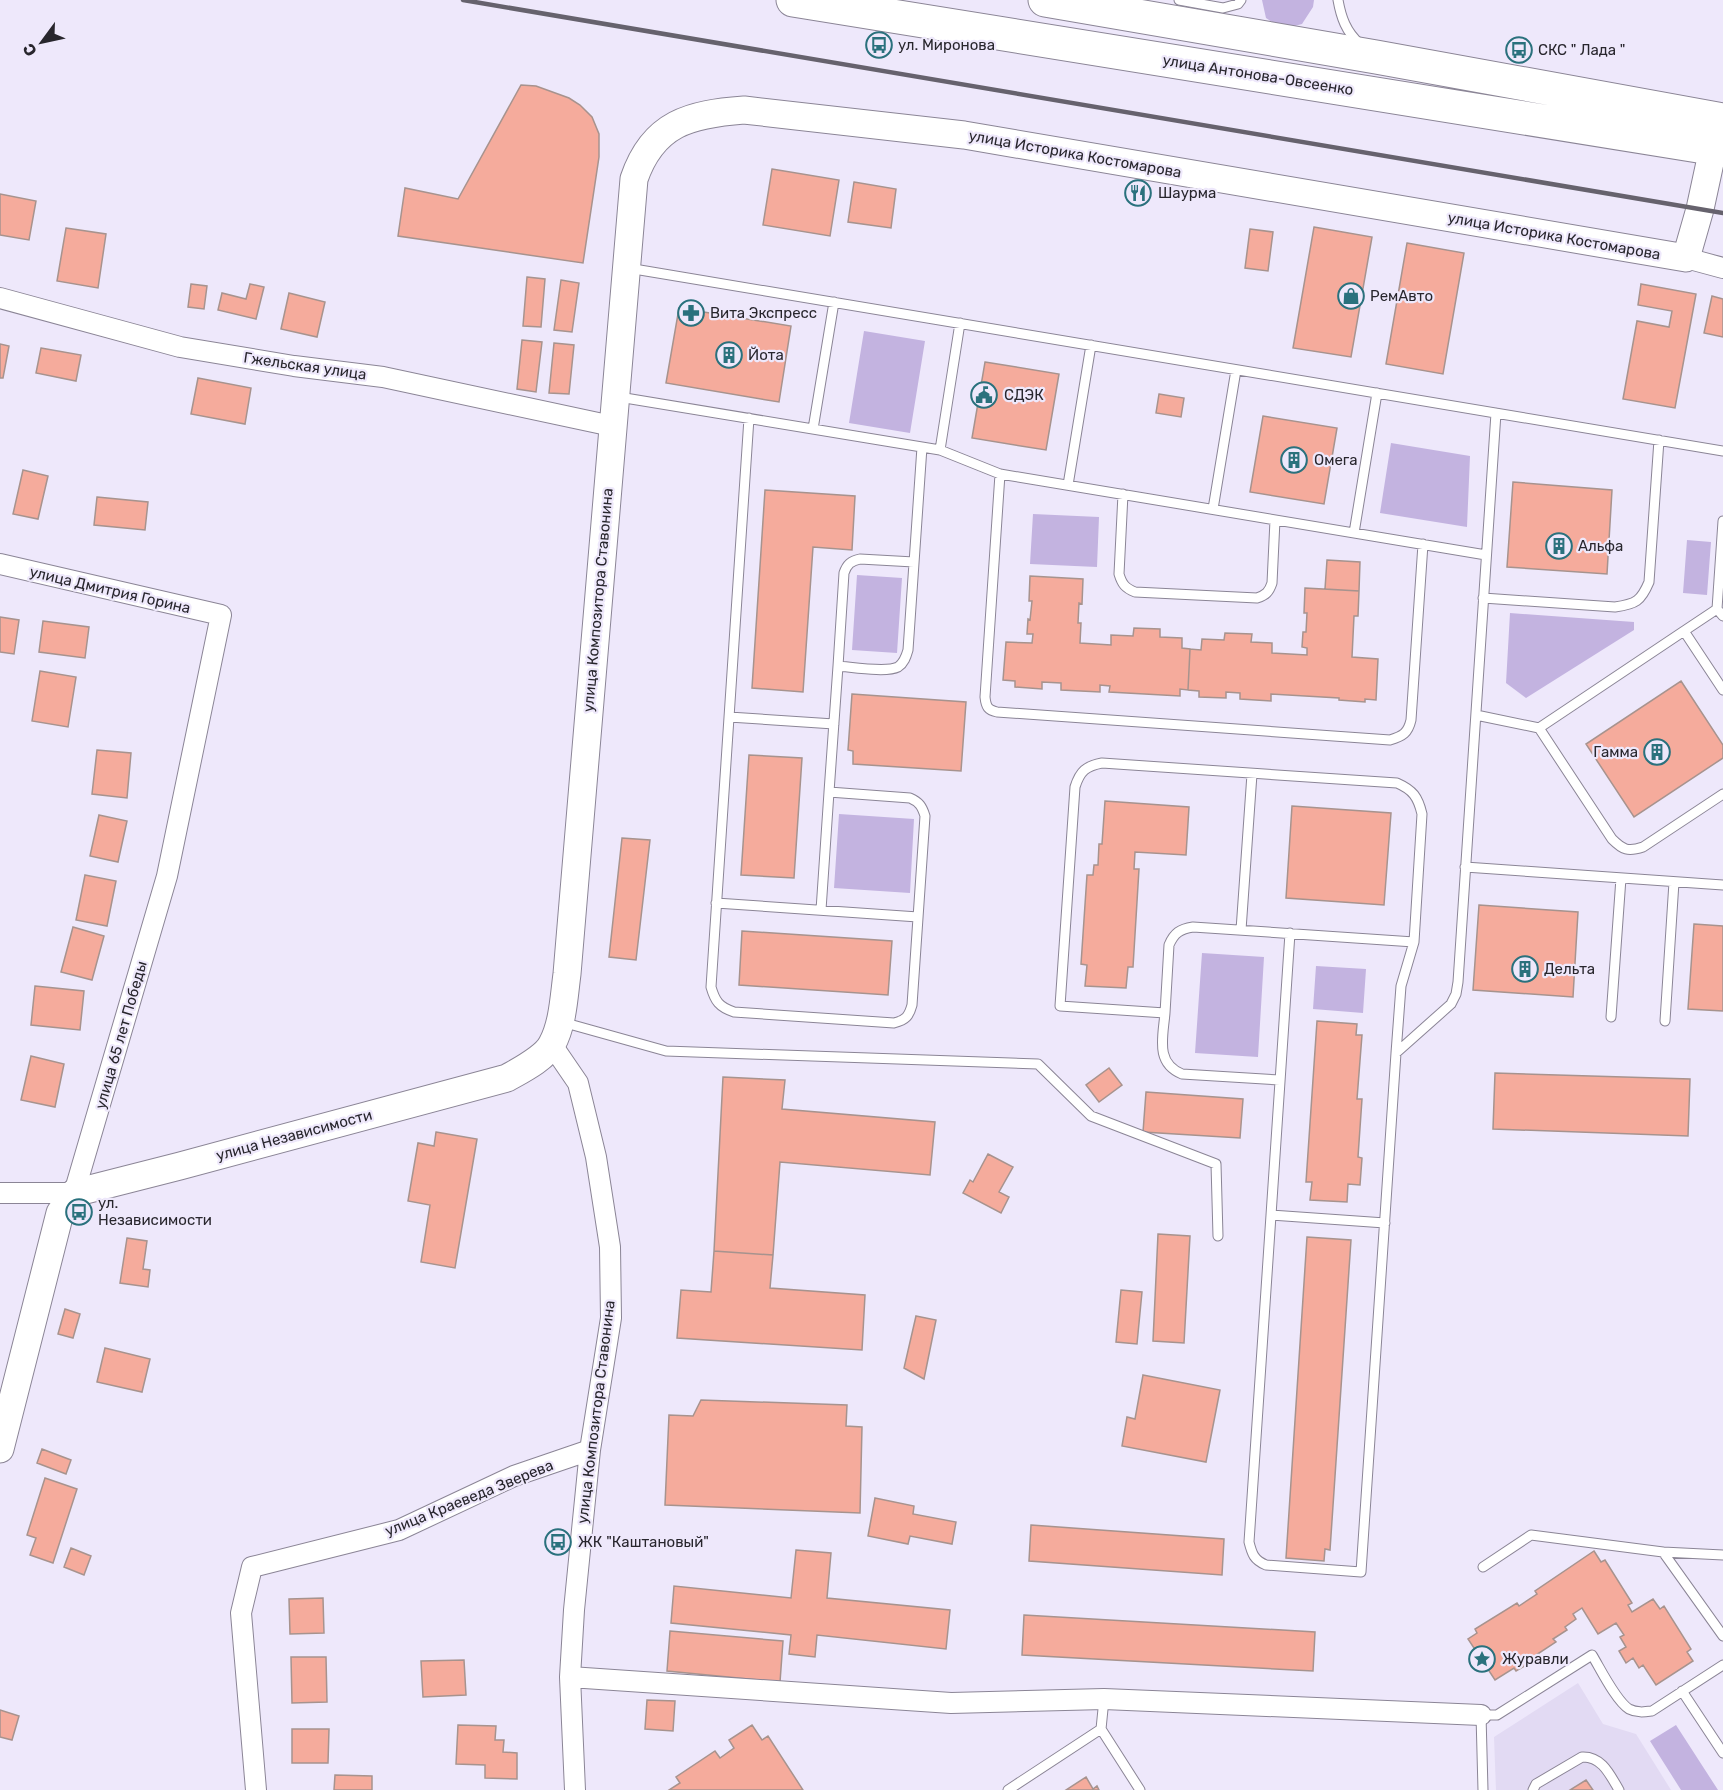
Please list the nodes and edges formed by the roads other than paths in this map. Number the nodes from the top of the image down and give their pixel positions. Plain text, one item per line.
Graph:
1 (793, 0) edge
2 (1045, 0) edge
3 (1179, 0) edge
4 (1241, 0) edge
5 (1338, 0) edge
6 (1096, 4) edge
7 (1376, 57) junction
8 (1720, 134) edge
9 (634, 179) joint
10 (1686, 258) junction
11 (625, 267) junction
12 (1723, 268) edge
13 (0, 298) edge
14 (834, 302) junction
15 (960, 323) junction
16 (1091, 345) junction
17 (1236, 370) junction
18 (1377, 393) junction
19 (615, 396) junction
20 (1496, 413) junction
21 (749, 418) junction
22 (612, 426) junction
23 (813, 429) junction
24 (1659, 440) junction
25 (922, 447) junction
26 (940, 450) junction
27 (1723, 451) edge
28 (1000, 474) junction
29 (1068, 485) junction
30 (1123, 494) junction
31 (1213, 509) junction
32 (1275, 520) junction
33 (1723, 521) edge
34 (1354, 533) junction
35 (1423, 544) junction
36 (1486, 555) junction
37 (914, 562) junction
38 (0, 564) edge
39 (1484, 598) junction
40 (1720, 612) edge
41 (221, 615) joint
42 (1684, 631) junction
43 (838, 666) junction
44 (1723, 690) edge
45 (1476, 715) junction
46 (729, 717) junction
47 (834, 724) junction
48 (1539, 728) junction
49 (1252, 774) junction
50 (829, 792) junction
51 (1723, 794) edge
52 (1465, 867) junction
53 (1621, 878) junction
54 (1674, 882) junction
55 (1723, 885) edge
56 (716, 903) junction
57 (821, 910) junction
58 (918, 917) junction
59 (1241, 930) junction
60 (1290, 933) junction
61 (1414, 942) junction
62 (1165, 1013) junction
63 (1611, 1017) dead end
64 (1665, 1021) dead end
65 (556, 1033) junction
66 (1396, 1053) junction
67 (1280, 1080) junction
68 (0, 1193) edge
69 (74, 1193) junction
70 (1271, 1215) junction
71 (1385, 1223) junction
72 (1218, 1236) dead end
73 (0, 1449) edge
74 (590, 1450) junction
75 (1664, 1552) junction
76 (1723, 1555) edge
77 (1483, 1567) dead end
78 (1723, 1636) edge
79 (1723, 1665) edge
80 (570, 1677) junction
81 (1682, 1691) junction
82 (1104, 1699) junction
83 (1480, 1715) junction
84 (1101, 1729) junction
85 (1723, 1753) edge
86 (256, 1790) edge
87 (575, 1790) edge
88 (1008, 1790) edge
89 (1140, 1790) edge
90 (1483, 1790) edge
91 (1533, 1790) edge
92 (1619, 1790) edge

1 - 8 highway, улица Антонова-Овсеенко
2 - 6 highway
3 - 4 lane
5 - 7 lane
6 - 7 highway
7 - 8 highway
8 - 10 street
9 - 10 street, улица Историка Костомарова
9 - 11 street, улица Композитора Ставонина
10 - 12 street, улица Историка Костомарова
11 - 14 lane
11 - 19 street, улица Композитора Ставонина
13 - 22 street, Гжельская улица
14 - 15 lane
14 - 23 lane
15 - 16 lane
15 - 26 lane
16 - 17 lane
16 - 29 lane
17 - 18 lane
17 - 31 lane
18 - 20 lane
18 - 34 lane
19 - 21 lane
19 - 22 street, улица Композитора Ставонина
20 - 24 lane
20 - 36 lane
21 - 23 lane
21 - 46 lane
22 - 65 street, улица Композитора Ставонина
23 - 25 lane
24 - 27 lane
24 - 39 lane
25 - 26 lane
25 - 37 lane
26 - 28 lane
28 - 29 lane
28 - 35 lane
29 - 30 lane
30 - 31 lane
30 - 32 lane
31 - 32 lane
32 - 34 lane
33 - 40 lane
34 - 35 lane
35 - 36 lane
36 - 39 lane
37 - 43 lane
37 - 43 lane
38 - 41 street, улица Дмитрия Горина
39 - 45 lane
40 - 42 lane
41 - 69 street, улица 65 лет Победы
42 - 44 lane
42 - 48 lane
43 - 47 lane
45 - 48 lane
45 - 52 lane
46 - 47 lane
46 - 56 lane
47 - 50 lane
48 - 51 lane
49 - 59 lane
49 - 61 lane
49 - 62 lane
50 - 57 lane
50 - 58 lane
52 - 53 lane
52 - 66 lane
53 - 54 lane
53 - 63 lane
54 - 55 lane
54 - 64 lane
56 - 57 lane
56 - 58 lane
57 - 58 lane
59 - 60 lane
59 - 62 lane
60 - 61 lane
60 - 67 lane
61 - 66 lane
62 - 67 lane
65 - 69 street, улица Независимости
65 - 72 lane
65 - 74 street, улица Композитора Ставонина
66 - 71 lane
67 - 70 lane
68 - 69 street, улица Независимости
69 - 73 street, улица 65 лет Победы
70 - 71 lane
70 - 71 lane
74 - 80 street, улица Композитора Ставонина
74 - 86 street, улица Краеведа Зверева
75 - 76 lane
75 - 77 lane
75 - 78 lane
79 - 81 lane
80 - 82 street
80 - 87 street, улица Композитора Ставонина
81 - 83 lane
81 - 85 lane
82 - 83 street
82 - 84 lane
83 - 90 lane
84 - 88 lane
84 - 89 lane
91 - 92 lane

